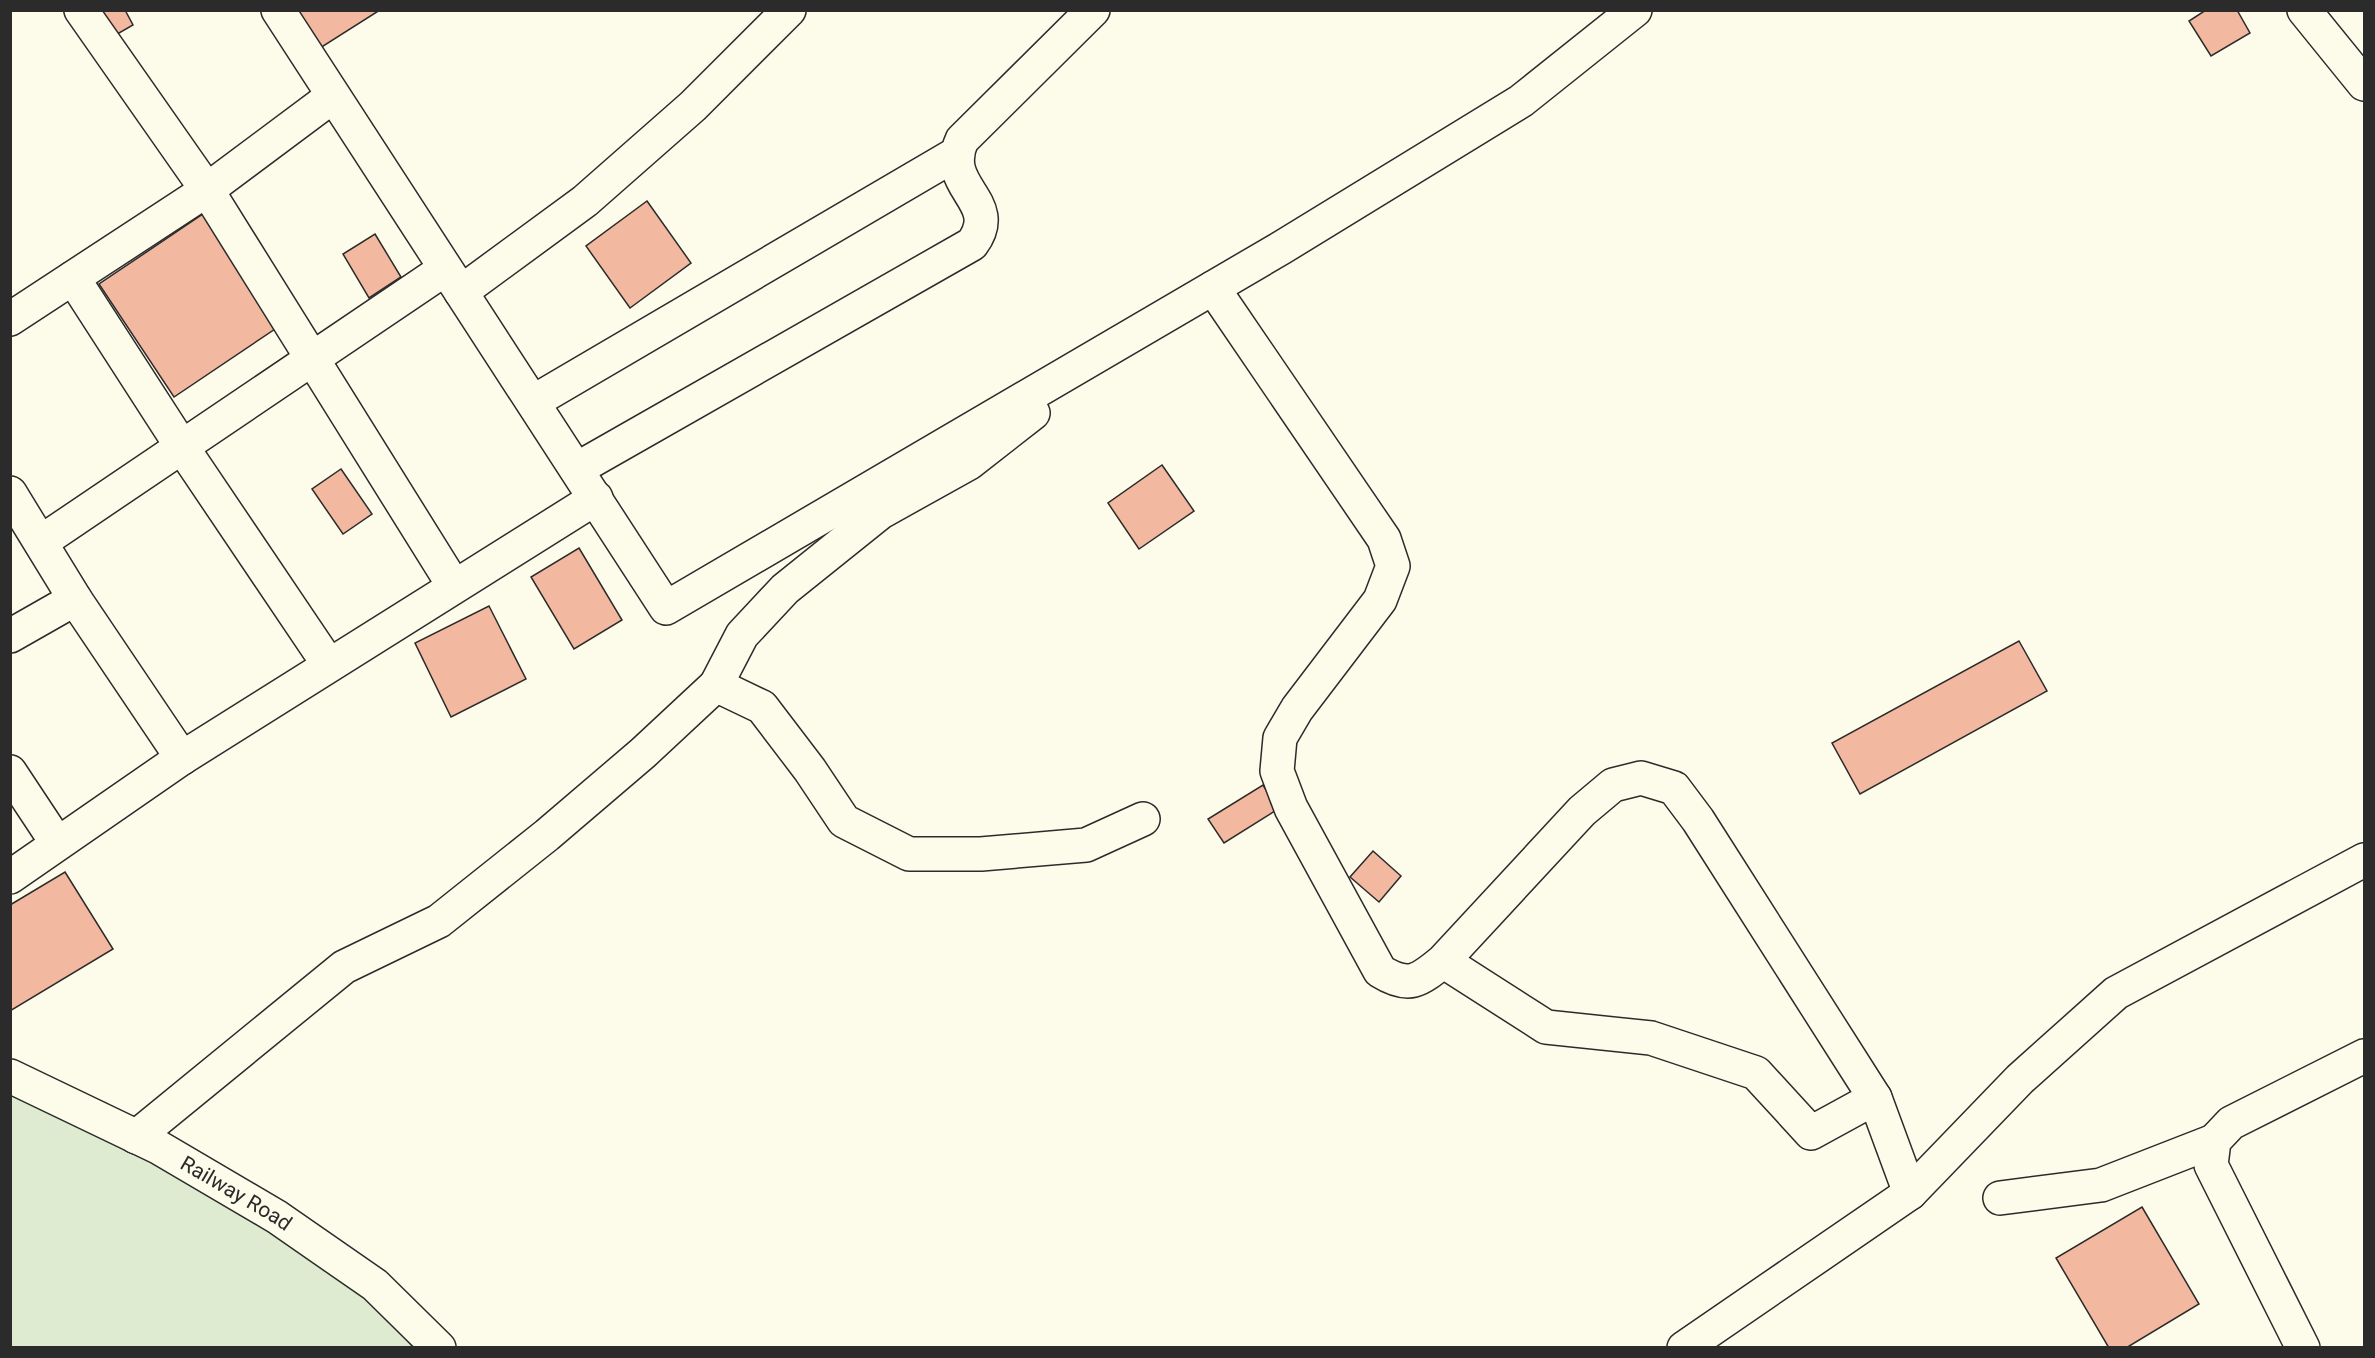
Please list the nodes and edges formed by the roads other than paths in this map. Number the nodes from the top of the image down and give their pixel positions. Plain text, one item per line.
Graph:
1 (81, 10) edge
2 (278, 10) edge
3 (789, 10) edge
4 (1093, 10) edge
5 (1635, 10) edge
6 (2304, 10) edge
7 (2364, 84) edge
8 (333, 96) junction
9 (956, 154) junction
10 (207, 190) junction
11 (73, 278) junction
12 (453, 281) junction
13 (1213, 288) junction
14 (10, 319) edge
15 (1140, 331) junction
16 (311, 359) junction
17 (533, 402) junction
18 (182, 447) junction
19 (577, 469) junction
20 (10, 493) edge
21 (596, 498) junction
22 (41, 542) junction
23 (454, 586) junction
24 (75, 599) junction
25 (10, 636) edge
26 (329, 665) junction
27 (716, 685) junction
28 (182, 758) junction
29 (10, 772) edge
30 (1143, 819) dead end
31 (57, 843) junction
32 (2364, 860) edge
33 (10, 877) edge
34 (1443, 961) junction
35 (2364, 1056) edge
36 (10, 1076) edge
37 (1875, 1098) junction
38 (136, 1137) junction
39 (2214, 1141) junction
40 (1910, 1193) junction
41 (2000, 1198) dead end
42 (438, 1347) edge
43 (1684, 1347) edge
44 (2303, 1347) edge

1 - 10 street
2 - 8 street
3 - 12 street
4 - 9 street
5 - 13 street
6 - 7 street
8 - 10 street
8 - 12 street
9 - 17 street
9 - 19 street
10 - 11 street
10 - 16 street
11 - 14 street
11 - 18 street
12 - 16 street
12 - 17 street
13 - 15 street
13 - 34 street
15 - 21 street
15 - 27 street
16 - 18 street
16 - 23 street
17 - 19 street
18 - 22 street
18 - 26 street
19 - 21 street
20 - 22 street
21 - 23 street
22 - 24 street
23 - 26 street
24 - 25 street
24 - 28 street
26 - 28 street
27 - 30 street
27 - 38 street
28 - 31 street
29 - 31 street
31 - 33 street
32 - 40 street
34 - 37 street
34 - 37 street
35 - 39 street
36 - 38 street, Railway Road
37 - 40 street
38 - 42 street, Railway Road
39 - 41 street
39 - 44 street
40 - 43 street

